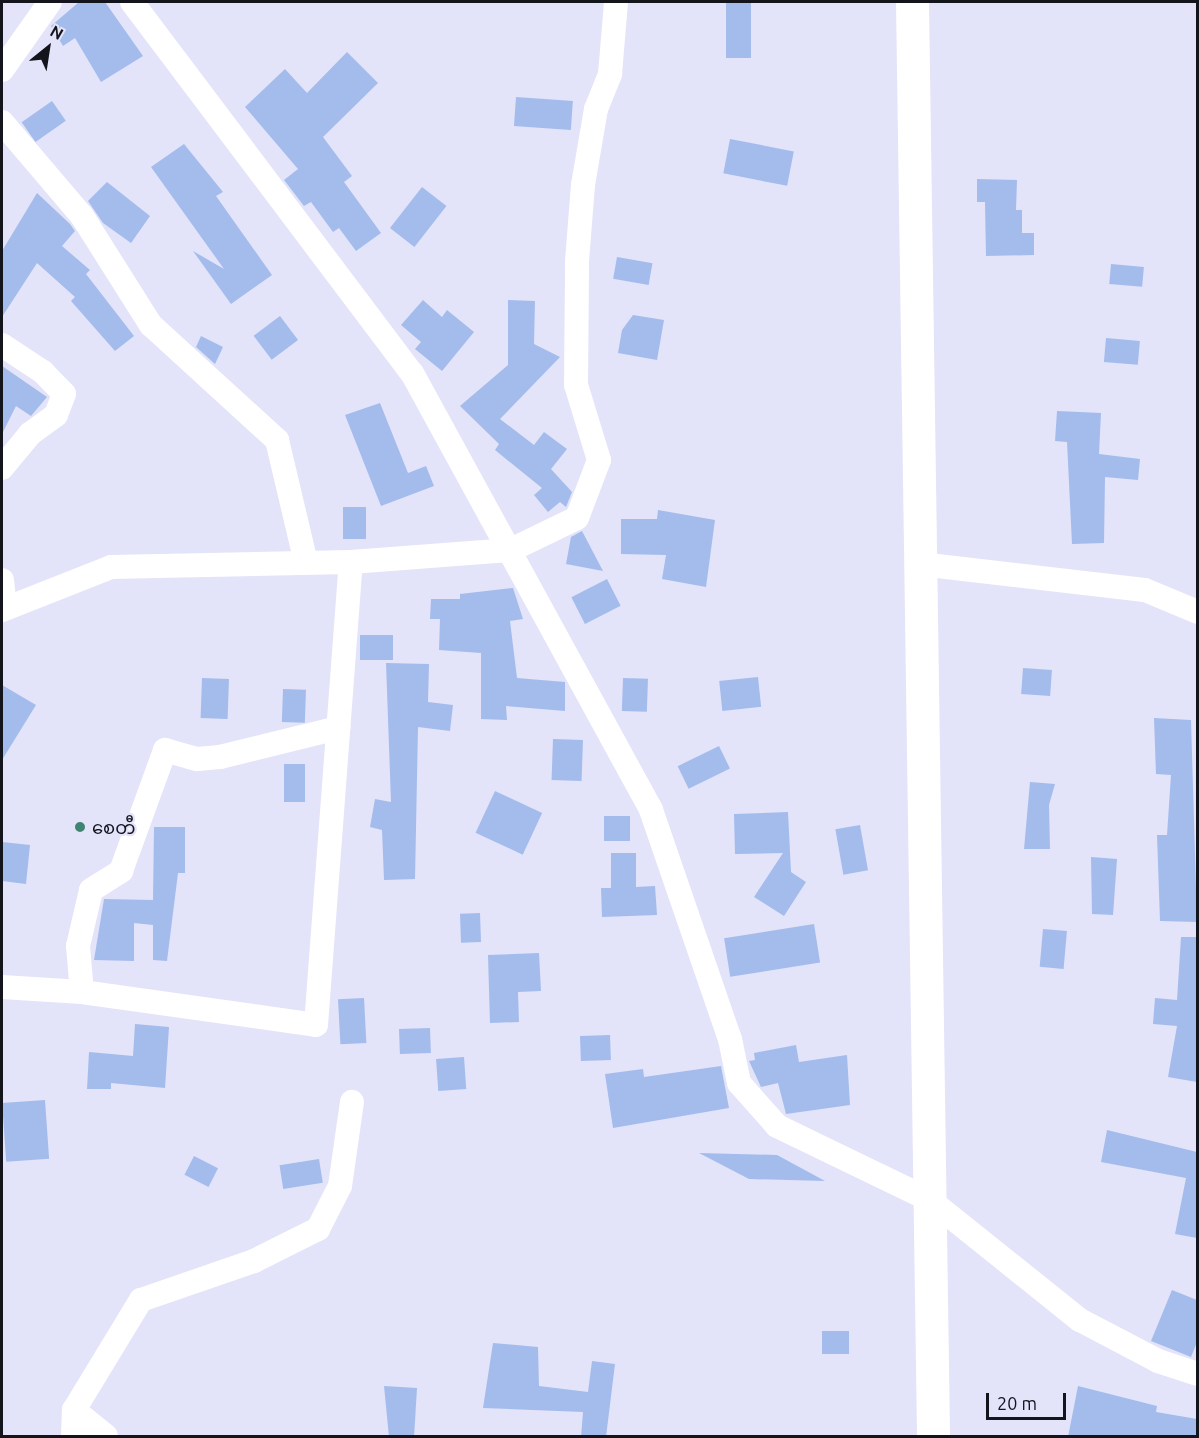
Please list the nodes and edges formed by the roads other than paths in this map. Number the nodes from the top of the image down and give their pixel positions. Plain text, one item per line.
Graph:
1 (50, 2) edge
2 (132, 2) edge
3 (616, 2) edge
4 (912, 2) edge
5 (2, 70) edge
6 (2, 122) edge
7 (2, 345) edge
8 (2, 468) edge
9 (511, 550) junction
10 (351, 562) junction
11 (306, 563) junction
12 (920, 564) junction
13 (2, 580) edge
14 (3, 609) edge
15 (1197, 612) edge
16 (338, 728) junction
17 (2, 987) edge
18 (82, 992) junction
19 (352, 1102) dead end
20 (930, 1200) junction
21 (1197, 1374) edge
22 (74, 1410) junction
23 (73, 1437) edge
24 (106, 1437) edge
25 (933, 1437) edge

1 - 5 street
2 - 9 street
3 - 9 street
4 - 12 main road
6 - 11 street
7 - 8 street
9 - 10 street
9 - 20 street
10 - 11 street
10 - 16 street
11 - 14 street
12 - 15 street
12 - 20 main road
13 - 14 street
16 - 18 street
16 - 18 street
17 - 18 street
19 - 22 street
20 - 21 street
20 - 25 main road
22 - 23 street
22 - 24 street

